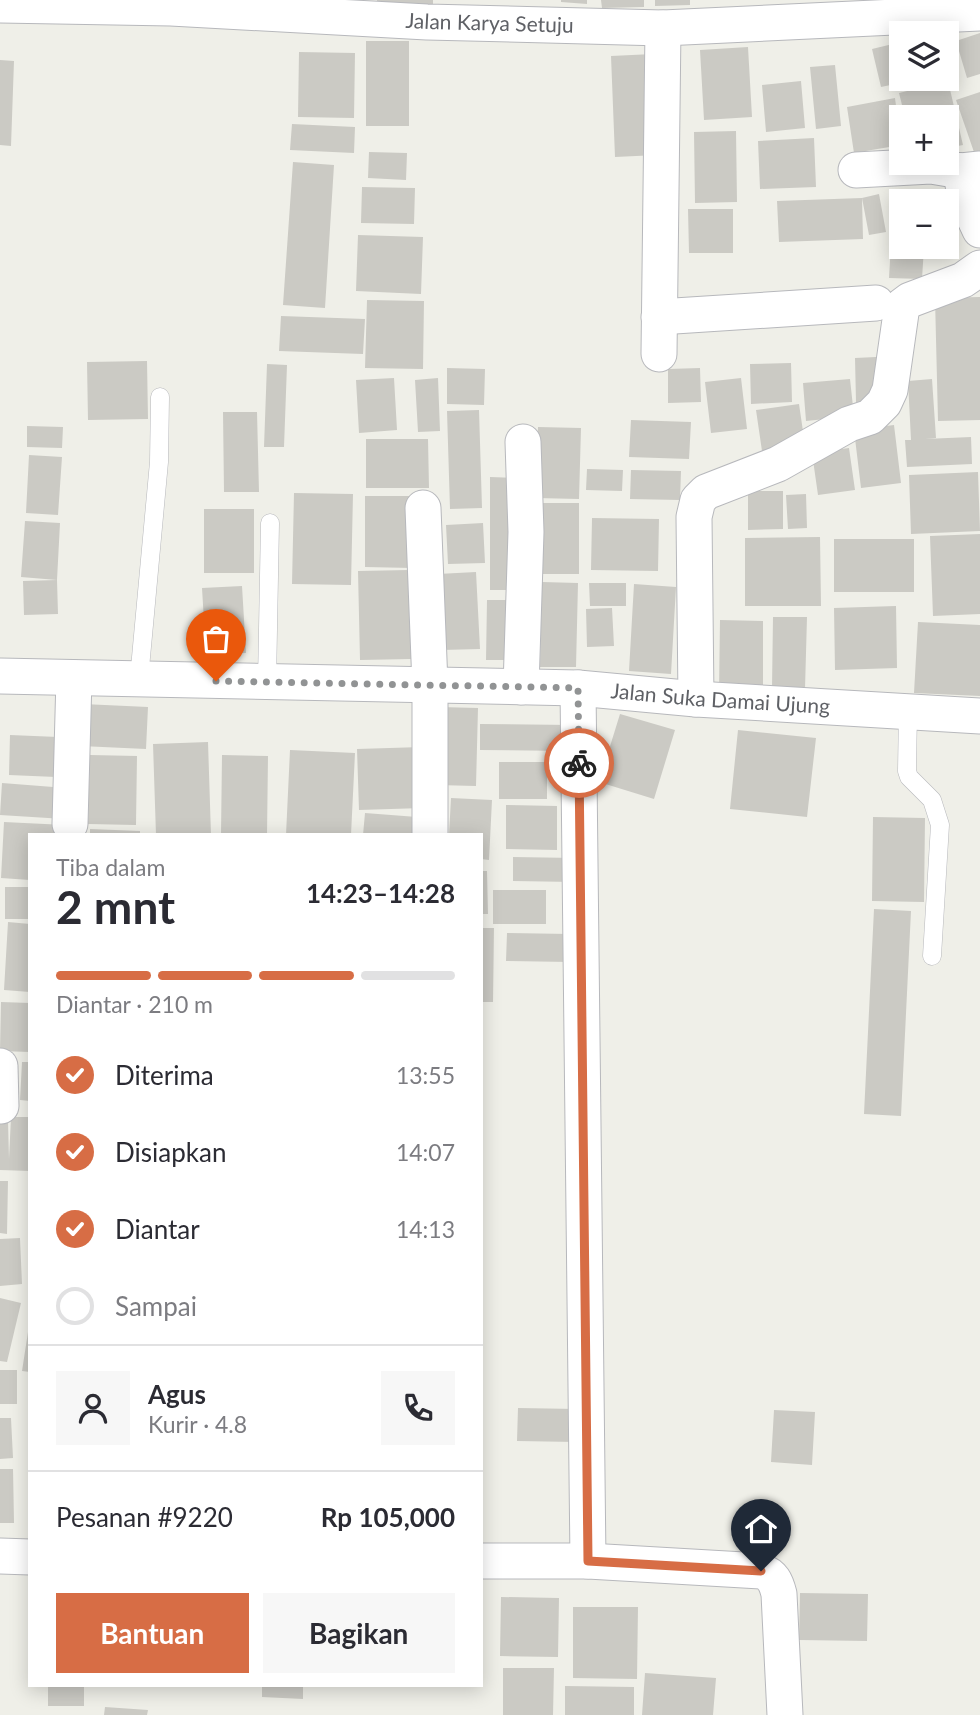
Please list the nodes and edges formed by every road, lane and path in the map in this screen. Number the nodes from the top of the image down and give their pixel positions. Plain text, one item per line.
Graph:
1 (171, 4) edge
2 (0, 5) edge
3 (758, 12) edge
4 (980, 13) edge
5 (684, 18) edge
6 (856, 170) dead end
7 (970, 170) edge
8 (980, 230) edge
9 (980, 268) edge
10 (876, 303) dead end
11 (659, 317) junction
12 (659, 354) dead end
13 (160, 397) dead end
14 (523, 442) dead end
15 (423, 508) dead end
16 (270, 523) dead end
17 (0, 676) edge
18 (74, 678) junction
19 (139, 679) junction
20 (267, 682) junction
21 (430, 685) junction
22 (522, 687) junction
23 (578, 688) junction
24 (696, 699) junction
25 (908, 710) junction
26 (980, 716) edge
27 (70, 824) dead end
28 (430, 833) edge
29 (932, 956) dead end
30 (0, 1066) edge
31 (1, 1106) edge
32 (0, 1556) edge
33 (28, 1557) edge
34 (483, 1561) edge
35 (588, 1561) junction
36 (785, 1715) edge

1 - 2 street, Jalan Karya Setuju
1 - 5 street, Jalan Karya Setuju
3 - 4 street, Jalan Karya Setuju
3 - 5 street, Jalan Karya Setuju
5 - 11 street
6 - 7 street
7 - 8 street
9 - 24 street
10 - 11 street
11 - 12 street
13 - 19 lane
14 - 22 street
15 - 21 street
16 - 20 lane
17 - 18 street, Jalan Suka Damai Ujung
18 - 19 street, Jalan Suka Damai Ujung
18 - 27 street
19 - 20 street, Jalan Suka Damai Ujung
20 - 21 street, Jalan Suka Damai Ujung
21 - 22 street, Jalan Suka Damai Ujung
21 - 28 street
22 - 23 street, Jalan Suka Damai Ujung
23 - 24 street, Jalan Suka Damai Ujung
23 - 35 street
24 - 25 street, Jalan Suka Damai Ujung
25 - 26 street, Jalan Suka Damai Ujung
25 - 29 lane
30 - 31 street
32 - 33 street
34 - 35 street
35 - 36 street

